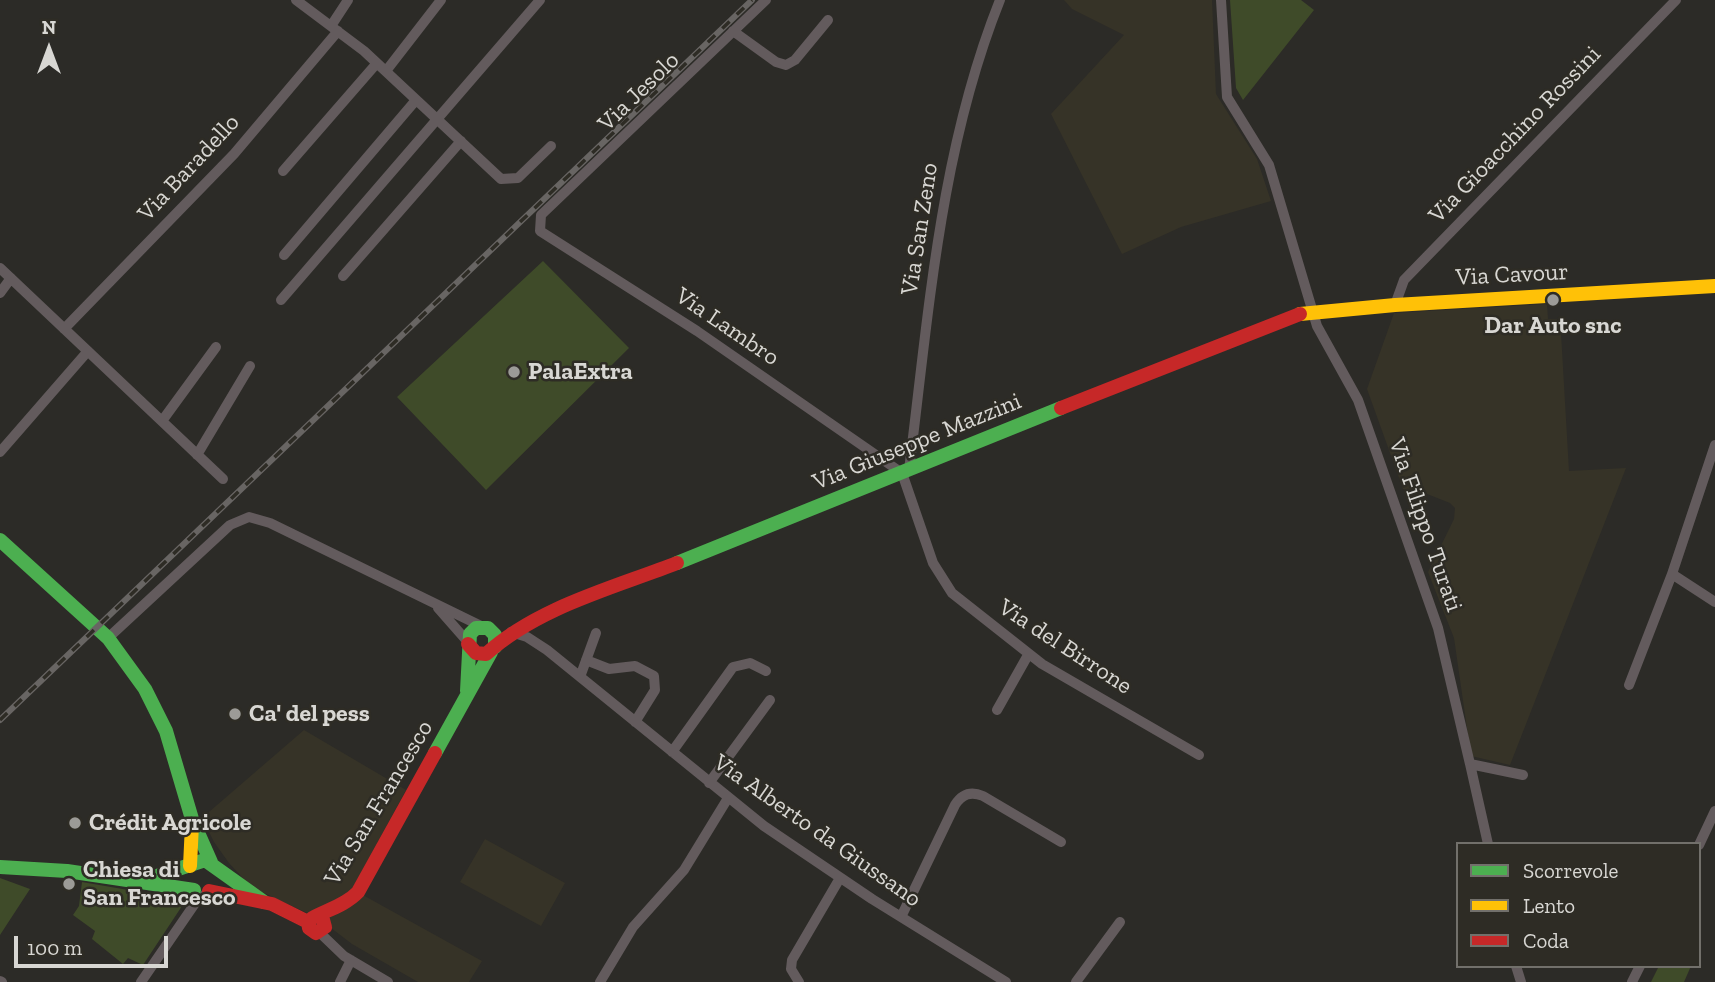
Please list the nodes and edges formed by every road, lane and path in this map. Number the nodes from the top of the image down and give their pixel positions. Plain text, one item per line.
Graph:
1 (296, 0) edge
2 (348, 0) edge
3 (441, 0) edge
4 (540, 0) edge
5 (766, 0) edge
6 (1000, 0) edge
7 (1221, 0) edge
8 (1675, 0) edge
9 (828, 20) dead end
10 (335, 29) junction
11 (733, 31) junction
12 (377, 63) junction
13 (386, 71) junction
14 (416, 100) junction
15 (439, 121) junction
16 (461, 142) junction
17 (551, 146) dead end
18 (283, 171) dead end
19 (541, 215) joint
20 (284, 256) dead end
21 (0, 268) edge
22 (343, 276) dead end
23 (10, 278) junction
24 (1715, 286) edge
25 (0, 293) edge
26 (281, 300) dead end
27 (1395, 305) junction
28 (1312, 311) junction
29 (64, 329) junction
30 (216, 347) dead end
31 (88, 351) junction
32 (250, 366) dead end
33 (162, 421) junction
34 (1715, 445) edge
35 (0, 452) edge
36 (197, 455) junction
37 (906, 472) junction
38 (223, 479) dead end
39 (1, 543) edge
40 (1672, 574) junction
41 (1715, 602) edge
42 (433, 603) junction
43 (535, 622) junction
44 (485, 627) junction
45 (511, 632) junction
46 (596, 633) dead end
47 (108, 638) junction
48 (468, 642) junction
49 (493, 650) junction
50 (547, 650) junction
51 (1028, 655) junction
52 (586, 660) junction
53 (766, 671) dead end
54 (580, 677) junction
55 (1629, 685) dead end
56 (770, 700) dead end
57 (465, 703) junction
58 (997, 710) dead end
59 (635, 722) junction
60 (672, 752) junction
61 (1199, 755) dead end
62 (1470, 764) junction
63 (1523, 775) dead end
64 (709, 783) junction
65 (727, 798) junction
66 (1715, 811) edge
67 (192, 820) junction
68 (1061, 842) dead end
69 (1488, 842) edge
70 (1700, 842) edge
71 (190, 864) junction
72 (214, 865) junction
73 (0, 867) edge
74 (840, 878) junction
75 (131, 882) junction
76 (202, 890) junction
77 (264, 902) junction
78 (901, 917) junction
79 (1119, 922) dead end
80 (314, 927) junction
81 (351, 960) junction
82 (141, 982) edge
83 (340, 982) edge
84 (388, 982) edge
85 (600, 982) edge
86 (799, 982) edge
87 (1006, 982) edge
88 (1076, 982) edge

1 - 10 street
2 - 10 street, Via Baradello
3 - 13 street
4 - 15 street
5 - 11 street, Via Jesolo
6 - 37 street, Via San Zeno
7 - 28 street, Via Filippo Turati
8 - 27 street, Via Gioacchino Rossini
9 - 11 street
10 - 12 street
10 - 29 street, Via Baradello
11 - 19 street, Via Jesolo
12 - 13 street
12 - 18 street
13 - 14 street
14 - 15 street
14 - 20 street
15 - 16 street
15 - 26 street
16 - 17 street
16 - 22 street
19 - 37 street, Via Lambro
21 - 23 street
23 - 25 street
23 - 29 street
24 - 27 street, Via Cavour
27 - 28 street, Via Cavour
28 - 37 street, Via Giuseppe Mazzini
28 - 62 street, Via Filippo Turati
29 - 31 street
30 - 33 street
31 - 33 street
31 - 35 street
32 - 36 street
33 - 36 street
34 - 40 street
36 - 38 street
37 - 43 street, Via Giuseppe Mazzini
37 - 51 street, Via del Birrone
39 - 47 street
40 - 41 street
40 - 55 street
42 - 44 street
42 - 47 street
42 - 48 street
43 - 44 street, Via Giuseppe Mazzini
43 - 45 street, Via Giuseppe Mazzini
43 - 50 street, Via Alberto da Giussano
44 - 48 street
44 - 49 street
45 - 49 street, Via Giuseppe Mazzini
45 - 50 street, Via Alberto da Giussano
46 - 52 street
47 - 67 street
48 - 49 street
48 - 57 street, Via San Francesco
49 - 57 street, Via San Francesco
50 - 54 street, Via Alberto da Giussano
51 - 58 street
51 - 61 street, Via del Birrone
52 - 54 street
52 - 59 street
53 - 60 street
54 - 59 street, Via Alberto da Giussano
56 - 64 street
57 - 80 street, Via San Francesco
59 - 60 street, Via Alberto da Giussano
60 - 64 street, Via Alberto da Giussano
62 - 63 street
62 - 69 street, Via Filippo Turati
64 - 65 street, Via Alberto da Giussano
65 - 74 street, Via Alberto da Giussano
65 - 85 street
66 - 70 street
67 - 71 street
67 - 72 street
68 - 78 street
71 - 72 street
71 - 75 street
71 - 76 street
72 - 76 street
72 - 77 street
73 - 75 street
74 - 78 street, Via Alberto da Giussano
74 - 86 street
75 - 76 street
76 - 77 street
76 - 82 street
77 - 80 street
78 - 87 street, Via Alberto da Giussano
79 - 88 street
80 - 81 street
81 - 83 street
81 - 84 street

